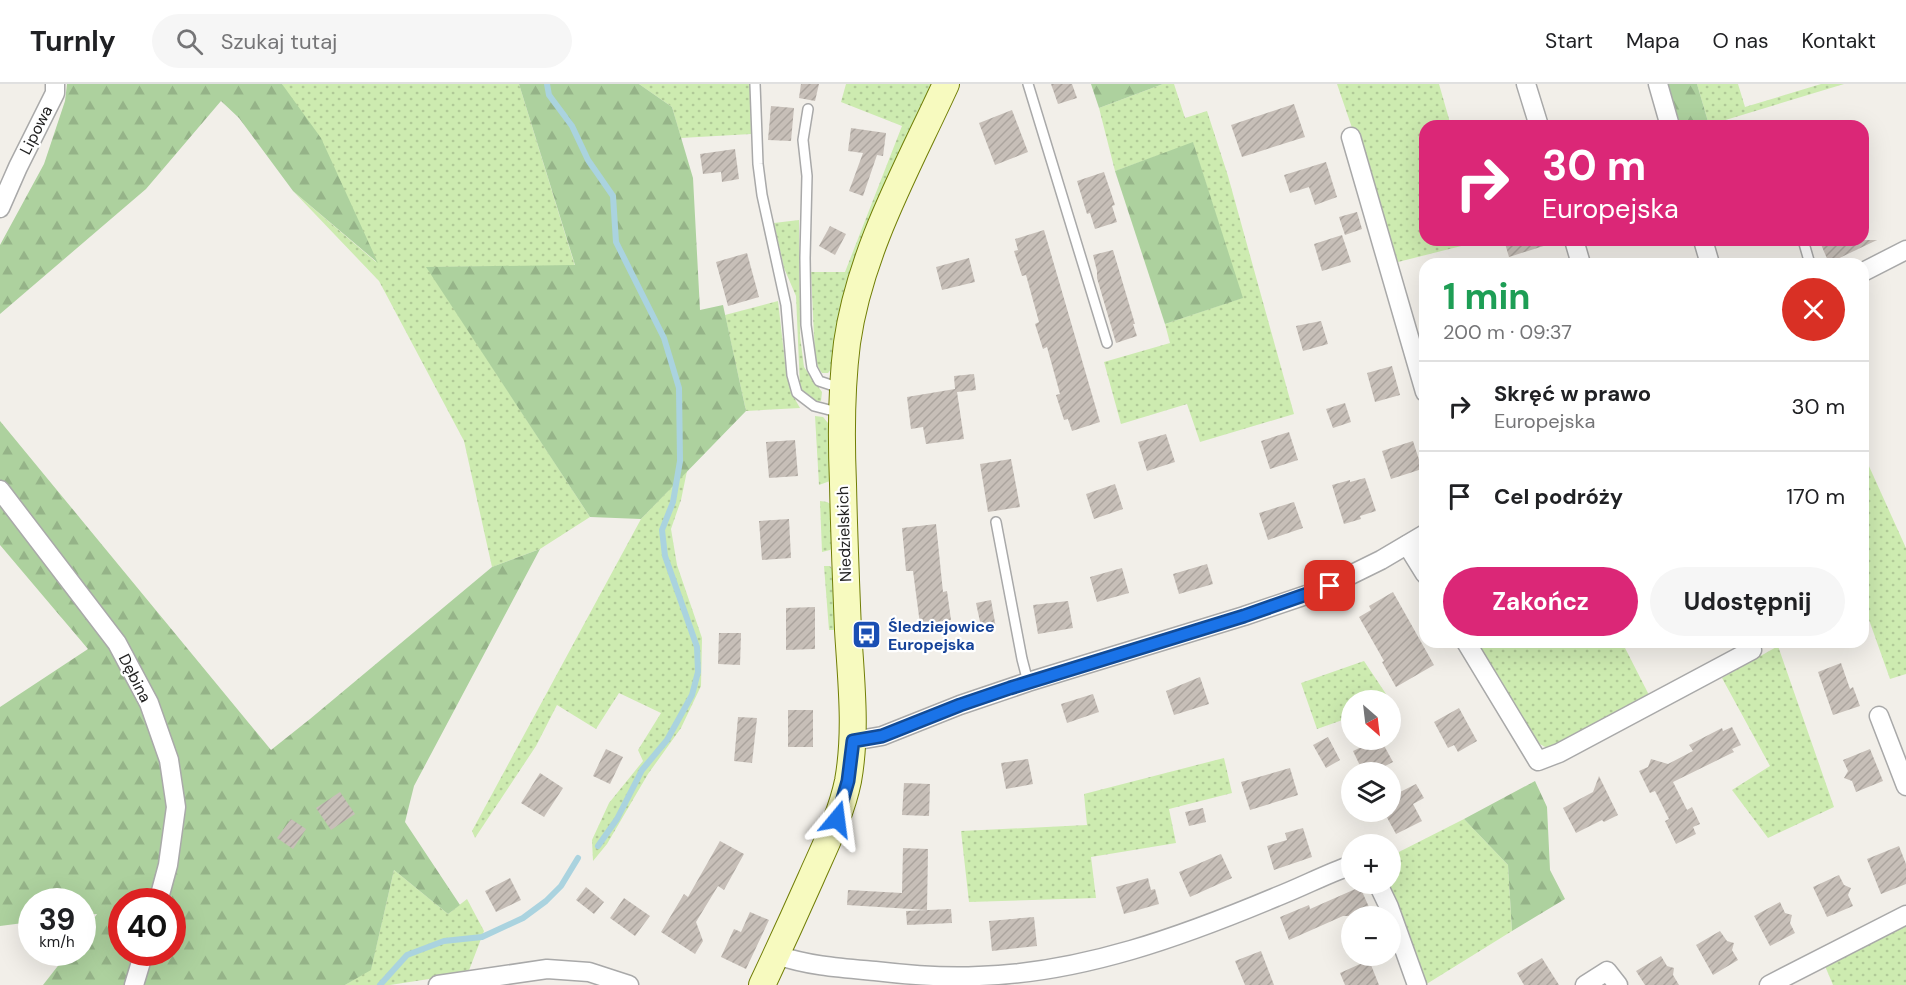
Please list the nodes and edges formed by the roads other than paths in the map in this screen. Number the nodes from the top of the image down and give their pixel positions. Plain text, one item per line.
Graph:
1 (55, 84) edge
2 (755, 84) edge
3 (946, 84) edge
4 (1028, 84) edge
5 (1526, 84) edge
6 (1658, 84) edge
7 (808, 109) dead end
8 (1537, 120) edge
9 (1668, 120) edge
10 (1351, 137) dead end
11 (0, 208) edge
12 (1906, 250) edge
13 (1869, 269) edge
14 (1107, 343) dead end
15 (1419, 371) edge
16 (841, 401) junction
17 (0, 490) edge
18 (996, 522) dead end
19 (1419, 538) edge
20 (1407, 545) junction
21 (1419, 564) edge
22 (1470, 648) edge
23 (1752, 650) dead end
24 (1028, 682) junction
25 (1879, 716) dead end
26 (853, 741) junction
27 (1906, 786) edge
28 (1341, 870) edge
29 (162, 888) edge
30 (1383, 894) edge
31 (1906, 915) edge
32 (777, 955) junction
33 (140, 966) edge
34 (134, 985) edge
35 (438, 985) edge
36 (629, 985) edge
37 (762, 985) edge
38 (1417, 985) edge
39 (1585, 985) edge
40 (1618, 985) edge
41 (1769, 985) edge

1 - 11 street, Lipowa
2 - 16 lane
3 - 16 street, Niedzielskich
4 - 14 lane
5 - 8 street
6 - 9 street
7 - 16 lane
10 - 15 street
12 - 13 street
16 - 26 street, Niedzielskich
17 - 29 street, Dębina
18 - 24 lane
19 - 20 street
20 - 21 street
20 - 24 street
22 - 23 street
24 - 26 street
25 - 27 street
26 - 32 street, Niedzielskich
28 - 32 street
30 - 38 street
31 - 41 street
32 - 37 street, Niedzielskich
33 - 34 street
35 - 36 street
39 - 40 street

